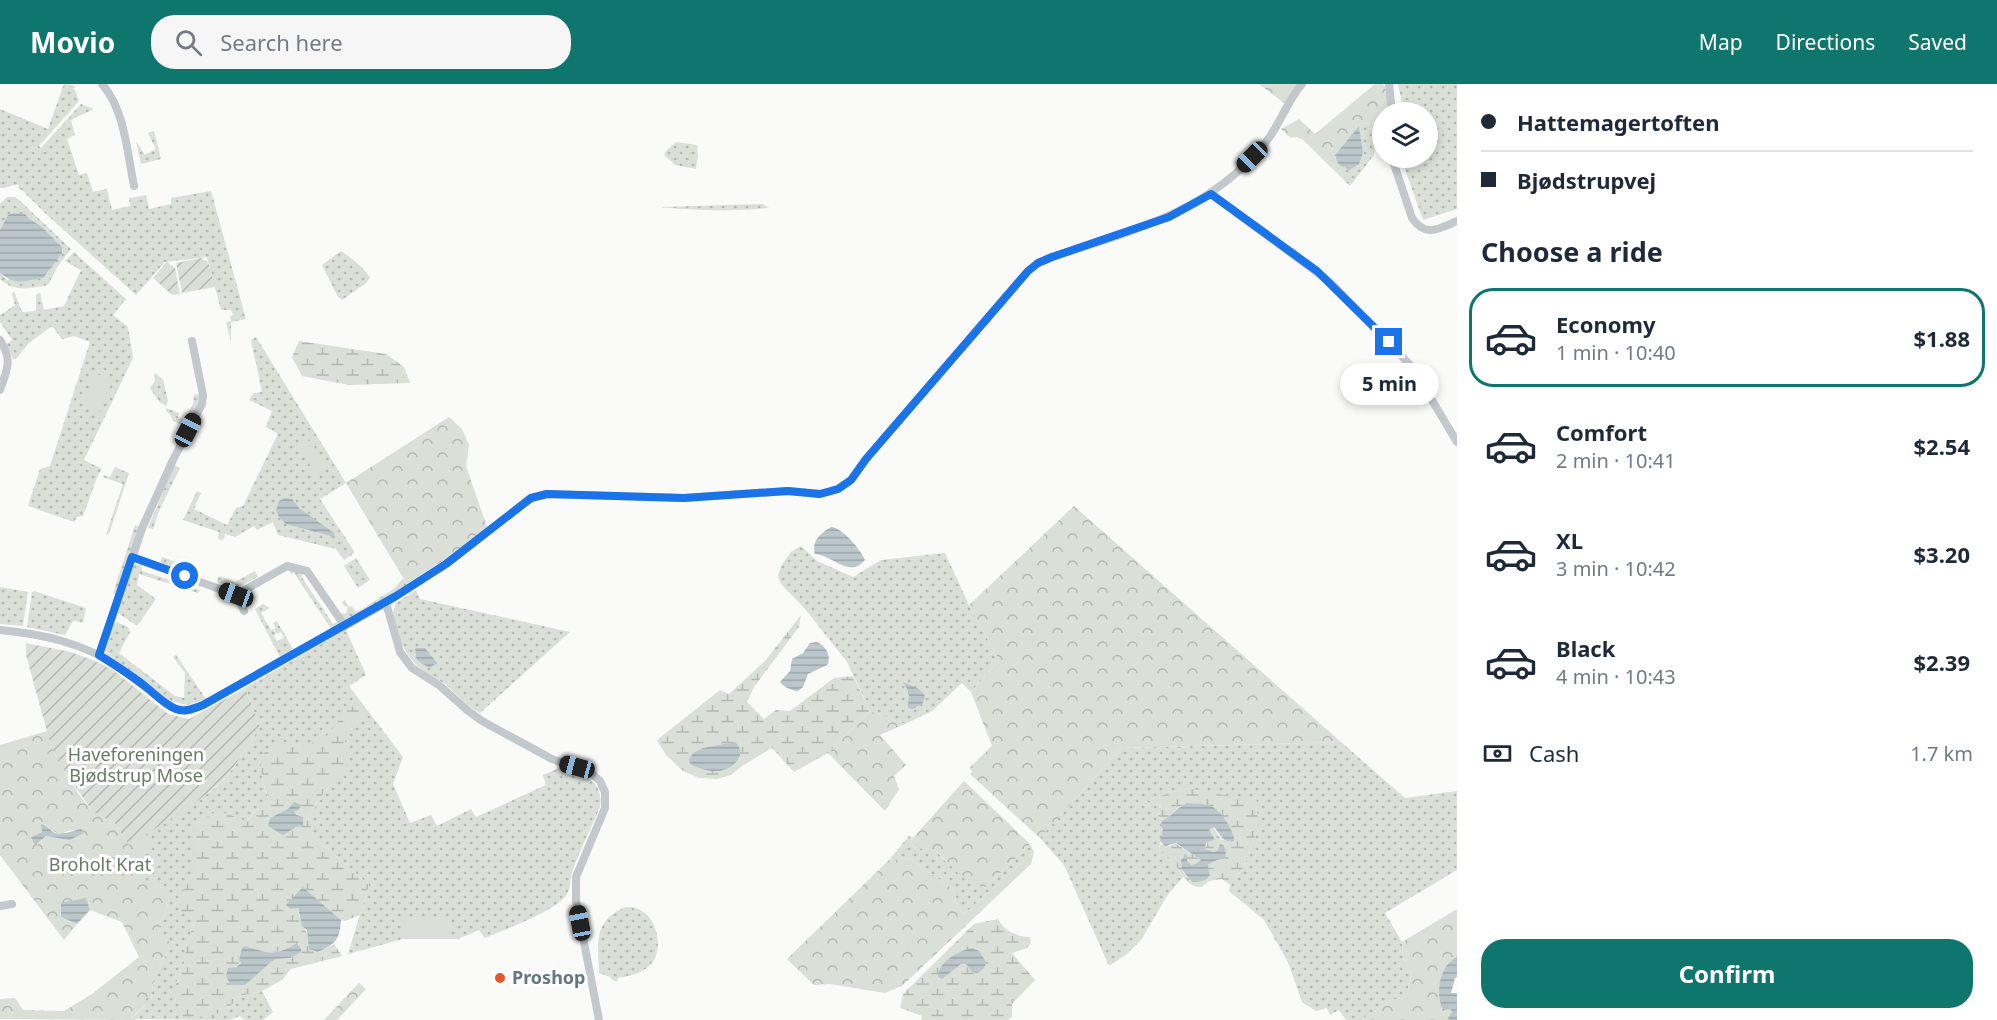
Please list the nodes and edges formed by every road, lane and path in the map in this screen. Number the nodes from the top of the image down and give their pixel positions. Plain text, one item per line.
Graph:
1 (102, 84) edge
2 (1302, 84) edge
3 (1389, 84) edge
4 (1391, 102) edge
5 (1395, 168) edge
6 (134, 186) dead end
7 (1211, 194) junction
8 (1457, 221) edge
9 (0, 340) edge
10 (192, 341) dead end
11 (0, 390) edge
12 (1457, 442) edge
13 (132, 557) junction
14 (236, 595) junction
15 (386, 603) junction
16 (244, 610) dead end
17 (340, 619) dead end
18 (0, 630) edge
19 (99, 655) junction
20 (12, 904) dead end
21 (0, 906) edge
22 (599, 1020) edge

1 - 6 street
2 - 7 street
3 - 4 street
5 - 8 street
7 - 12 street
7 - 15 street
9 - 11 street
10 - 13 street
13 - 14 street
13 - 19 street
14 - 16 street
14 - 17 street
15 - 19 street
15 - 22 street
18 - 19 street
20 - 21 street

